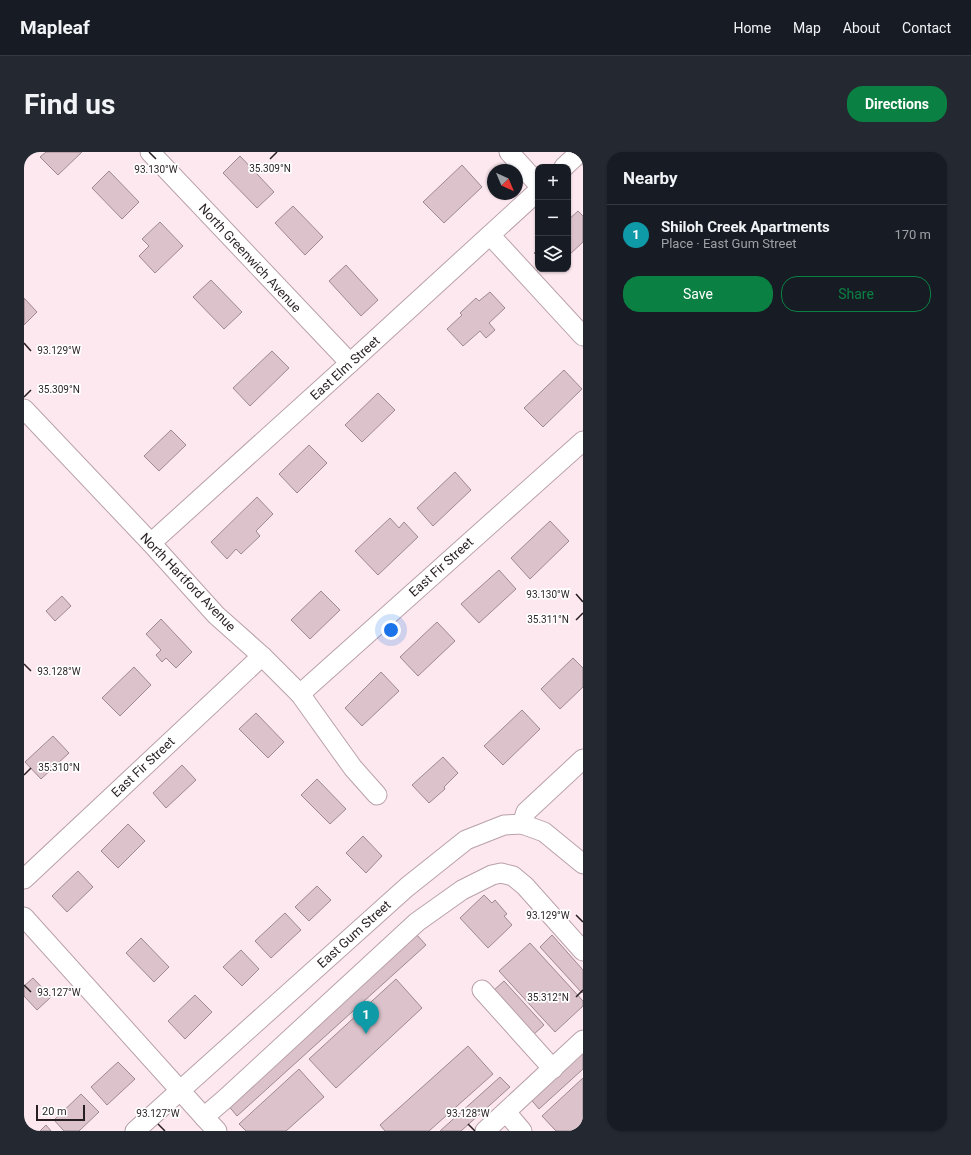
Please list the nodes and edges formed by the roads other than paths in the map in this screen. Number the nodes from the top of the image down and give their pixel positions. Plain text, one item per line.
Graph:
1 (150, 152) edge
2 (509, 152) edge
3 (580, 152) edge
4 (567, 164) edge
5 (535, 181) edge
6 (535, 194) edge
7 (490, 235) junction
8 (583, 336) edge
9 (350, 363) junction
10 (24, 409) edge
11 (583, 441) edge
12 (150, 543) junction
13 (262, 656) junction
14 (300, 694) junction
15 (583, 759) edge
16 (377, 795) dead end
17 (522, 824) junction
18 (583, 864) edge
19 (24, 879) edge
20 (24, 917) edge
21 (583, 951) edge
22 (482, 990) dead end
23 (583, 1040) edge
24 (553, 1069) junction
25 (180, 1090) junction
26 (506, 1112) junction
27 (204, 1116) junction
28 (135, 1131) edge
29 (217, 1131) edge
30 (485, 1131) edge
31 (522, 1131) edge

1 - 9 street, North Greenwich Avenue
2 - 5 street
3 - 4 street
6 - 7 street, East Elm Street
7 - 8 street
7 - 9 street, East Elm Street
9 - 12 street, East Elm Street
10 - 12 street, North Hartford Avenue
11 - 14 street, East Fir Street
12 - 13 street, North Hartford Avenue
13 - 14 street, North Hartford Avenue
13 - 19 street, East Fir Street
14 - 16 street, North Hartford Avenue
15 - 17 street
17 - 18 street
17 - 25 street, East Gum Street
20 - 25 street
21 - 27 street
22 - 24 street
23 - 24 street
24 - 26 street
25 - 27 street
25 - 28 street, East Gum Street
26 - 30 street
26 - 31 street
27 - 29 street

